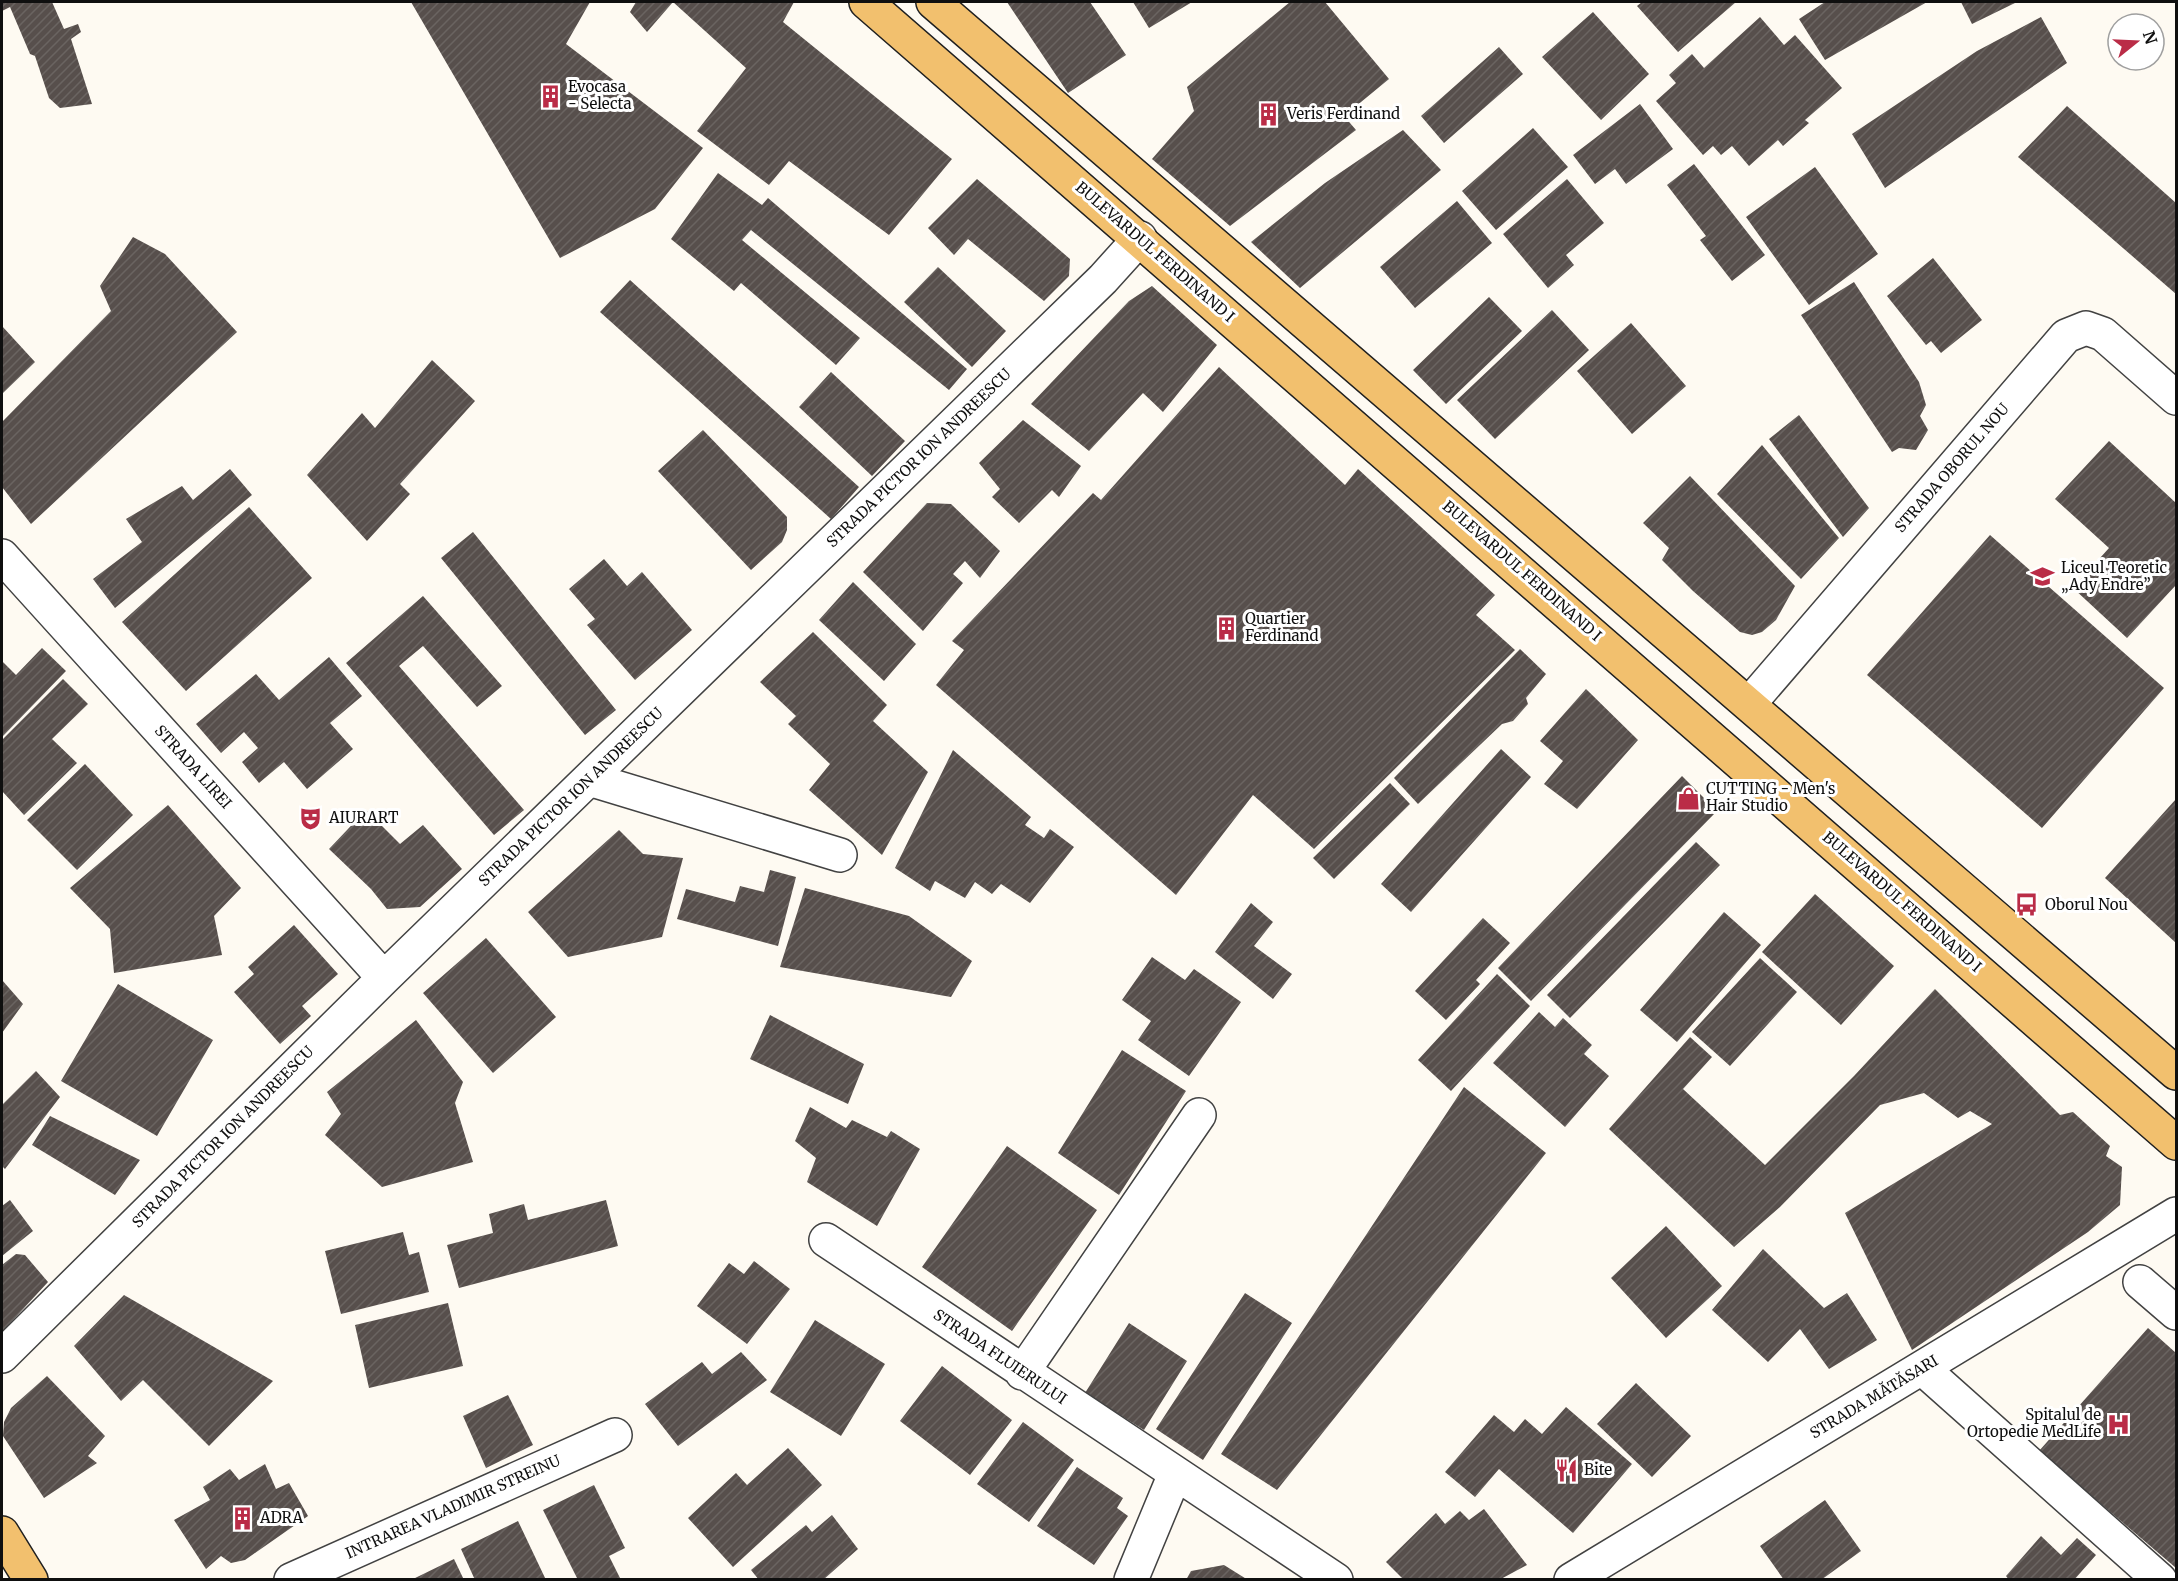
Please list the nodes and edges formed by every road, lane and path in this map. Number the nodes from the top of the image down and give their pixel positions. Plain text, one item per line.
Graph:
1 (866, 2) edge
2 (933, 2) edge
3 (1140, 238) junction
4 (2176, 398) edge
5 (2, 556) edge
6 (1749, 704) junction
7 (1794, 743) junction
8 (589, 779) junction
9 (1762, 781) junction
10 (840, 855) dead end
11 (384, 978) junction
12 (2176, 1073) edge
13 (1199, 1115) dead end
14 (2176, 1143) edge
15 (2176, 1214) edge
16 (826, 1240) dead end
17 (2140, 1282) dead end
18 (2176, 1313) edge
19 (2, 1356) edge
20 (1922, 1368) junction
21 (1022, 1372) junction
22 (615, 1435) dead end
23 (1174, 1474) junction
24 (2, 1533) edge
25 (31, 1580) edge
26 (291, 1580) edge
27 (1131, 1580) edge
28 (1336, 1580) edge
29 (1572, 1580) edge
30 (2160, 1580) edge

1 - 3 main road, BULEVARDUL FERDINAND I
2 - 6 main road
3 - 8 street, STRADA PICTOR ION ANDREESCU
3 - 9 main road, BULEVARDUL FERDINAND I
4 - 6 street, STRADA OBORUL NOU
5 - 11 street, STRADA LIREI
6 - 7 main road
7 - 9 main road
7 - 12 main road
8 - 10 street
8 - 11 street, STRADA PICTOR ION ANDREESCU
9 - 14 main road, BULEVARDUL FERDINAND I
11 - 19 street, STRADA PICTOR ION ANDREESCU
13 - 21 street
15 - 20 street, STRADA MĂTĂSARI
16 - 21 street, STRADA FLUIERULUI
17 - 18 street
20 - 29 street, STRADA MĂTĂSARI
20 - 30 street
21 - 23 street, STRADA FLUIERULUI
22 - 26 street, INTRAREA VLADIMIR STREINU
23 - 27 street
23 - 28 street, STRADA FLUIERULUI
24 - 25 main road

